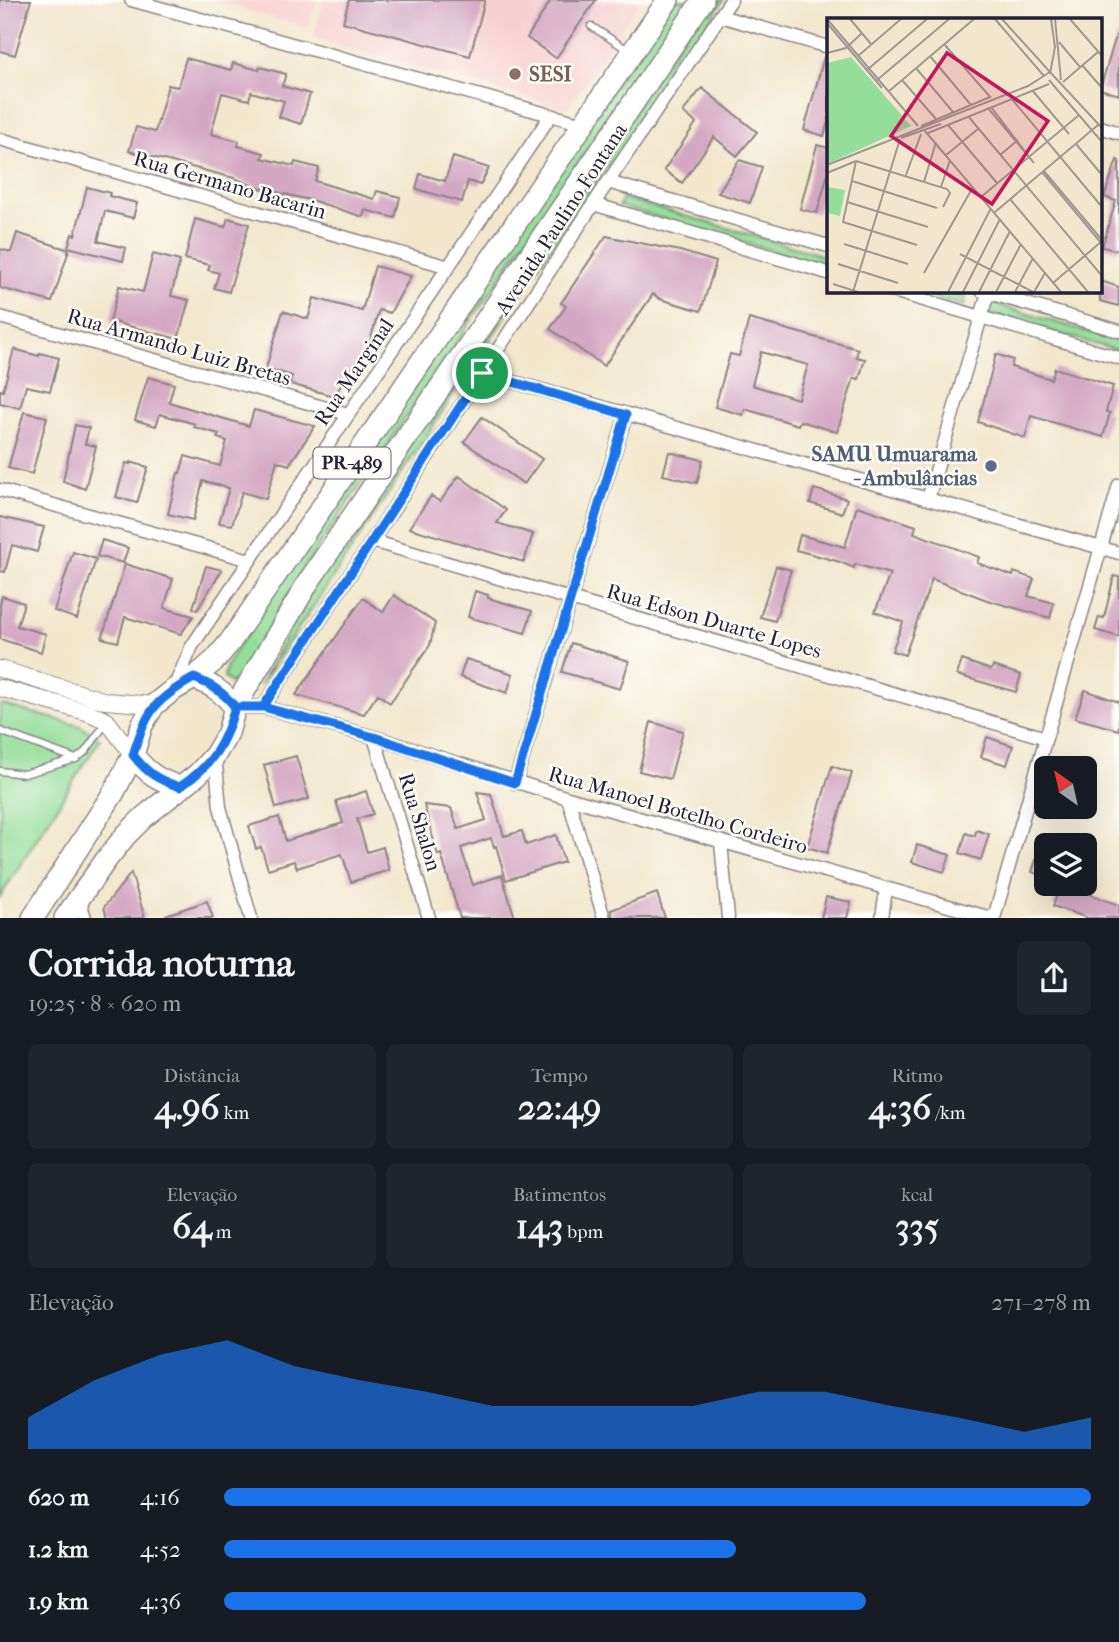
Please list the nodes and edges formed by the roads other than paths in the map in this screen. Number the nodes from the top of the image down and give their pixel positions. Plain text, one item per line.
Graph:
1 (131, 0) edge
2 (668, 0) edge
3 (704, 0) edge
4 (731, 0) edge
5 (720, 16) junction
6 (591, 26) dead end
7 (827, 47) edge
8 (633, 53) junction
9 (551, 115) junction
10 (583, 124) junction
11 (1102, 128) edge
12 (1119, 132) edge
13 (0, 139) edge
14 (608, 182) junction
15 (593, 204) junction
16 (827, 246) edge
17 (449, 267) junction
18 (827, 273) edge
19 (897, 292) edge
20 (984, 292) edge
21 (0, 317) edge
22 (981, 317) junction
23 (1119, 331) edge
24 (1119, 358) edge
25 (482, 373) junction
26 (348, 414) junction
27 (626, 415) junction
28 (1119, 485) edge
29 (0, 490) edge
30 (928, 499) junction
31 (372, 541) junction
32 (1101, 548) junction
33 (1119, 553) edge
34 (250, 560) junction
35 (571, 599) junction
36 (0, 669) edge
37 (194, 678) junction
38 (0, 688) edge
39 (173, 690) junction
40 (153, 705) junction
41 (235, 707) junction
42 (263, 707) junction
43 (107, 721) junction
44 (0, 731) edge
45 (374, 737) junction
46 (1046, 738) junction
47 (133, 755) junction
48 (215, 755) junction
49 (76, 759) junction
50 (0, 771) edge
51 (515, 783) junction
52 (180, 787) junction
53 (568, 798) junction
54 (721, 842) junction
55 (886, 889) junction
56 (82, 908) edge
57 (33, 918) edge
58 (65, 918) edge
59 (251, 918) edge
60 (429, 918) edge
61 (604, 918) edge
62 (728, 918) edge
63 (882, 918) edge
64 (993, 918) edge

1 - 9 street
2 - 8 main road, PR-489 / PR-489
3 - 41 main road, PR-489 / PR-489
4 - 5 street, Avenida Paulino Fontana
5 - 7 street
5 - 14 street, Avenida Paulino Fontana
6 - 8 lane
8 - 10 main road, PR-489 / PR-489
9 - 10 street
9 - 17 street, Rua Marginal
10 - 37 main road, PR-489 / PR-489
11 - 12 street
13 - 17 street, Rua Germano Bacarin
14 - 15 street, Avenida Paulino Fontana
14 - 16 street
15 - 18 street
15 - 25 street, Avenida Paulino Fontana
17 - 26 street, Rua Marginal
19 - 22 street
20 - 22 street
20 - 23 street
21 - 26 street, Rua Armando Luiz Bretas
22 - 24 street
22 - 30 street
25 - 27 street
25 - 31 street, Avenida Paulino Fontana
26 - 34 street, Rua Marginal
27 - 30 street
27 - 35 street
28 - 32 street
29 - 34 street
30 - 32 street
31 - 35 street, Rua Edson Duarte Lopes
31 - 42 street, Avenida Paulino Fontana
32 - 33 street
32 - 46 street
34 - 39 street, Rua Marginal
35 - 46 street, Rua Edson Duarte Lopes
35 - 51 street
36 - 40 street
37 - 39 main road, PR-489 / PR-489
37 - 41 main road
38 - 43 street
39 - 40 main road, PR-489 / PR-489
40 - 47 main road, PR-489 / PR-489
41 - 42 street, Rua Manoel Botelho Cordeiro
41 - 48 main road, PR-489 / PR-489
42 - 45 street, Rua Manoel Botelho Cordeiro
43 - 47 street
43 - 49 lane
44 - 49 lane
45 - 51 street, Rua Manoel Botelho Cordeiro
45 - 60 street, Rua Shalon
46 - 64 street
47 - 52 main road
47 - 57 main road, PR-489 / PR-489
48 - 52 main road, PR-489 / PR-489
48 - 59 street
49 - 50 lane
51 - 53 street, Rua Manoel Botelho Cordeiro
52 - 56 main road, PR-489 / PR-489
53 - 54 street, Rua Manoel Botelho Cordeiro
53 - 61 street
54 - 55 street, Rua Manoel Botelho Cordeiro
54 - 62 street
55 - 63 street
55 - 64 street, Rua Manoel Botelho Cordeiro
56 - 58 main road, PR-489 / PR-489

